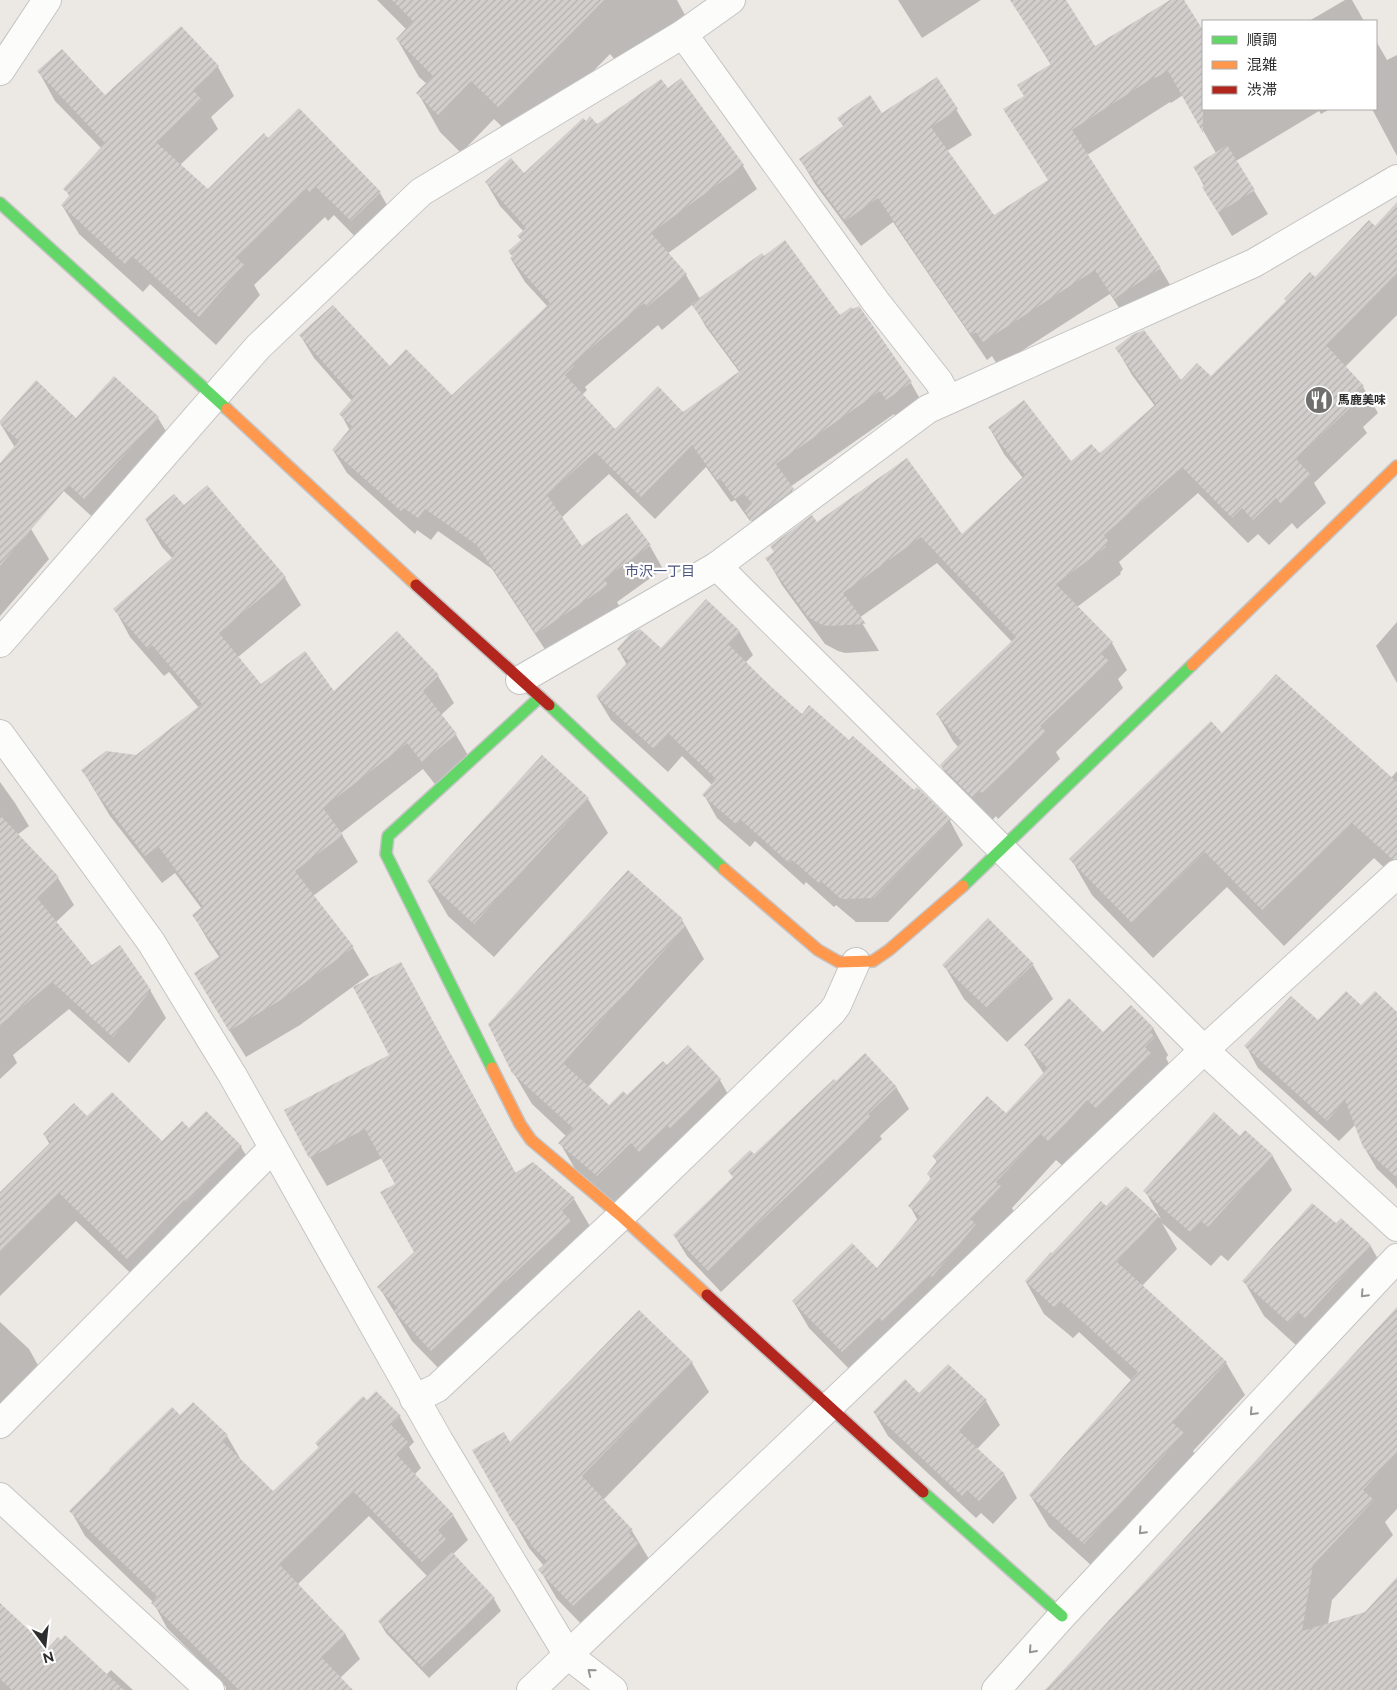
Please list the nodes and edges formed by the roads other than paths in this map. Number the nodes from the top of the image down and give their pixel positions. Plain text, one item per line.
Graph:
1 (47, 0) edge
2 (731, 0) edge
3 (683, 34) junction
4 (0, 71) edge
5 (1397, 179) edge
6 (0, 202) edge
7 (214, 397) junction
8 (948, 399) junction
9 (1397, 466) edge
10 (1386, 476) junction
11 (1397, 486) edge
12 (718, 566) junction
13 (0, 643) edge
14 (530, 689) junction
15 (0, 734) edge
16 (1002, 850) junction
17 (1397, 874) edge
18 (856, 962) junction
19 (1204, 1050) junction
20 (273, 1148) junction
21 (622, 1216) junction
22 (1397, 1227) edge
23 (1397, 1258) edge
24 (414, 1399) junction
25 (828, 1407) junction
26 (0, 1424) edge
27 (0, 1497) edge
28 (1062, 1616) junction
29 (568, 1655) junction
30 (210, 1690) edge
31 (531, 1690) edge
32 (613, 1690) edge
33 (996, 1690) edge

1 - 4 street
2 - 3 street
3 - 7 street
3 - 8 street
5 - 8 street
6 - 7 street
7 - 13 street
7 - 14 street
8 - 12 street
9 - 10 street
10 - 11 street
10 - 16 street
12 - 14 street
12 - 16 street
14 - 18 street
14 - 21 street
15 - 20 street
16 - 18 street
16 - 19 street
17 - 19 street
18 - 21 street
19 - 22 street
19 - 25 street
20 - 24 street
20 - 26 street
21 - 24 street
21 - 25 street
23 -> 28 street
24 - 29 street
25 - 28 street
25 - 29 street
27 - 30 street
28 -> 33 street
29 - 31 street
32 -> 29 street

